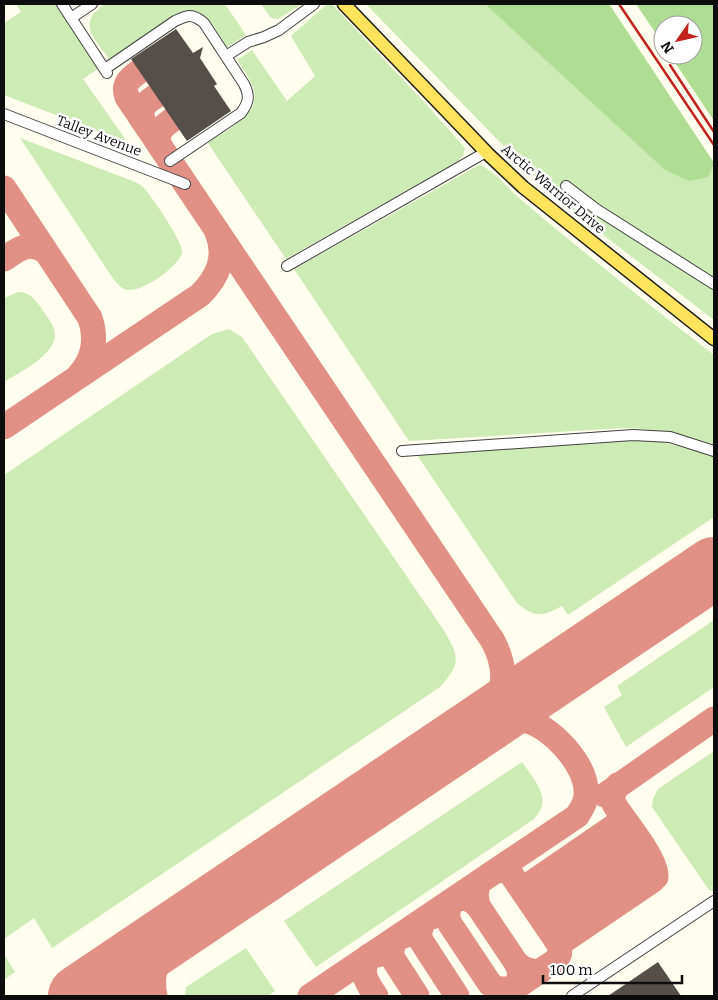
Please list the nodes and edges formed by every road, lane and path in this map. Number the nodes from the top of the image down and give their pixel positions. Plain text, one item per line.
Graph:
1 (62, 4) edge
2 (92, 4) edge
3 (314, 4) edge
4 (344, 4) edge
5 (72, 18) junction
6 (226, 56) junction
7 (4, 114) edge
8 (486, 152) junction
9 (170, 161) dead end
10 (185, 184) dead end
11 (566, 186) dead end
12 (287, 266) dead end
13 (714, 284) edge
14 (714, 339) edge
15 (402, 451) dead end
16 (714, 451) edge
17 (714, 901) edge
18 (572, 996) edge

1 - 5 street
2 - 5 street
3 - 6 street
4 - 8 main road, Arctic Warrior Drive
5 - 6 street
6 - 9 street
7 - 10 street, Talley Avenue
8 - 12 street
8 - 14 main road, Arctic Warrior Drive
11 - 13 street
15 - 16 street
17 - 18 street

